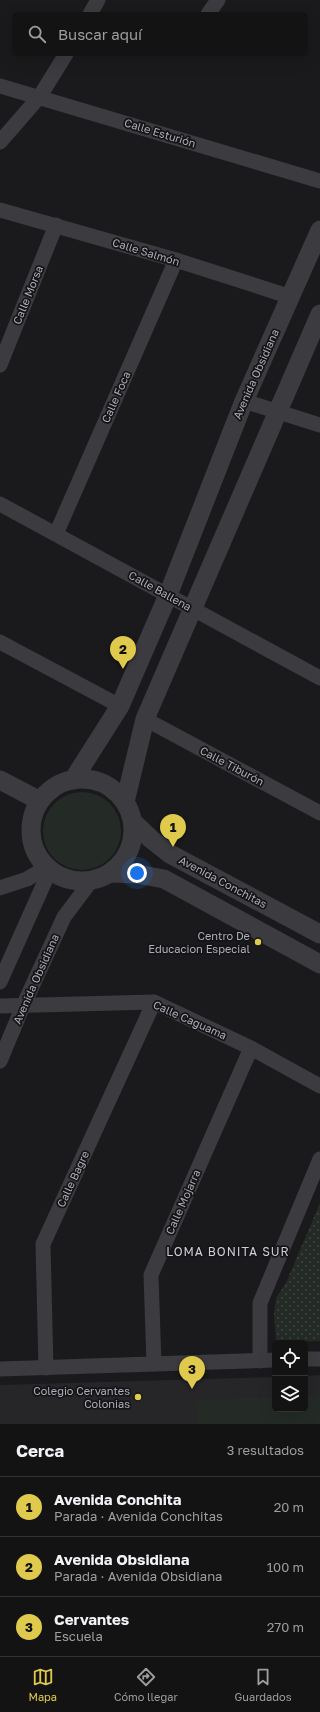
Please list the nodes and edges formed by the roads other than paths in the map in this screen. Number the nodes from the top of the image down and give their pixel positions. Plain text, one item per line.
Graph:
1 (98, 0) edge
2 (218, 0) edge
3 (91, 12) edge
4 (209, 12) edge
5 (65, 56) edge
6 (0, 86) edge
7 (40, 96) junction
8 (0, 142) edge
9 (320, 181) edge
10 (0, 210) edge
11 (56, 225) junction
12 (320, 230) edge
13 (176, 260) junction
14 (291, 297) junction
15 (320, 314) edge
16 (0, 364) edge
17 (244, 401) junction
18 (277, 412) junction
19 (320, 425) edge
20 (0, 504) edge
21 (56, 534) junction
22 (168, 595) junction
23 (193, 609) junction
24 (0, 642) edge
25 (319, 676) edge
26 (120, 706) junction
27 (144, 719) junction
28 (0, 780) edge
29 (73, 780) junction
30 (40, 801) junction
31 (125, 802) junction
32 (320, 813) edge
33 (133, 822) junction
34 (48, 869) junction
35 (111, 873) junction
36 (91, 881) junction
37 (0, 888) edge
38 (320, 934) edge
39 (320, 964) edge
40 (0, 982) edge
41 (154, 1002) junction
42 (0, 1006) edge
43 (23, 1006) junction
44 (251, 1048) junction
45 (0, 1061) edge
46 (320, 1086) edge
47 (320, 1159) edge
48 (308, 1359) edge
49 (320, 1359) edge
50 (272, 1360) edge
51 (260, 1361) junction
52 (154, 1364) junction
53 (46, 1368) junction
54 (0, 1369) edge

1 - 3 street
2 - 4 street
5 - 7 street
6 - 7 street, Calle Esturión
7 - 8 street
7 - 9 street, Calle Esturión
10 - 11 street, Calle Salmón
11 - 13 street, Calle Salmón
11 - 16 street, Calle Morsa
12 - 14 street, Avenida Obsidiana
13 - 14 street, Calle Salmón
13 - 21 street, Calle Foca
14 - 17 street, Avenida Obsidiana
15 - 18 street
17 - 18 street
17 - 22 street, Avenida Obsidiana
18 - 19 street
18 - 23 street
20 - 21 street, Calle Ballena
21 - 22 street, Calle Ballena
22 - 23 street, Calle Ballena
22 - 26 street, Avenida Obsidiana
23 - 25 street, Calle Ballena
23 - 27 street
24 - 26 street
26 - 29 street, Avenida Obsidiana
27 - 31 street
27 - 32 street, Calle Tiburón
28 - 30 street
29 - 30 street
29 - 31 street
30 - 34 street
31 - 33 street
33 - 35 street
33 - 38 street, Avenida Conchitas
34 - 36 street
34 - 37 street
34 - 40 street
35 - 36 street
35 - 39 street
36 - 43 street, Avenida Obsidiana
41 - 43 street, Calle Caguama
41 - 44 street, Calle Caguama
41 - 53 street, Calle Bagre
42 - 43 street, Calle Caguama
43 - 45 street, Avenida Obsidiana
44 - 46 street, Calle Caguama
44 - 52 street, Calle Mojarra
47 - 51 street
48 - 49 street
50 - 51 street
51 - 52 street
52 - 53 street
53 - 54 street

